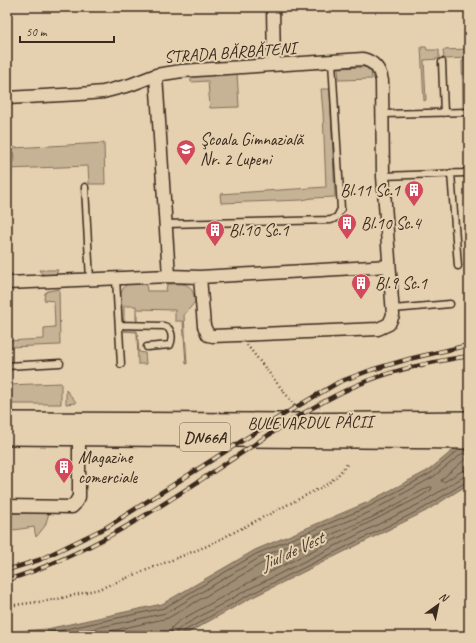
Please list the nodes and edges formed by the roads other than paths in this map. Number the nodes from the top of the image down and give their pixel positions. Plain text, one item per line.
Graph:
1 (273, 7) edge
2 (332, 62) junction
3 (442, 62) dead end
4 (274, 65) junction
5 (156, 74) junction
6 (7, 98) edge
7 (469, 112) edge
8 (444, 113) junction
9 (383, 114) junction
10 (469, 169) edge
11 (451, 173) junction
12 (384, 176) junction
13 (85, 187) dead end
14 (166, 224) junction
15 (389, 266) junction
16 (458, 266) dead end
17 (169, 276) junction
18 (200, 277) junction
19 (116, 279) junction
20 (90, 280) junction
21 (7, 282) edge
22 (450, 304) dead end
23 (393, 309) junction
24 (118, 325) junction
25 (147, 347) dead end
26 (60, 363) dead end
27 (121, 364) dead end
28 (7, 366) edge
29 (469, 421) edge
30 (7, 422) edge
31 (403, 430) junction
32 (7, 435) edge
33 (79, 436) junction
34 (469, 439) edge
35 (7, 506) edge

1 - 4 street
2 - 4 street, STRADA BĂRBĂTENI
2 - 9 street, STRADA BĂRBĂTENI
2 - 14 lane
3 - 8 lane
4 - 5 street, STRADA BĂRBĂTENI
5 - 6 street, STRADA BĂRBĂTENI
5 - 14 street
7 - 8 lane
8 - 9 lane
9 - 12 street
10 - 11 lane
11 - 12 lane
11 - 16 lane
12 - 15 street
13 - 20 lane
14 - 17 street
15 - 18 street
15 - 23 street
17 - 18 street
17 - 19 street
18 - 23 street
19 - 20 street
19 - 24 lane
20 - 21 street
22 - 23 lane
24 - 25 lane
24 - 27 lane
26 - 28 lane
29 - 31 main road, BULEVARDUL PĂCII / DN66A
30 - 31 main road, BULEVARDUL PĂCII / DN66A
31 - 33 main road, BULEVARDUL PĂCII / DN66A
31 - 34 main road, BULEVARDUL PĂCII / DN66A
32 - 33 main road, BULEVARDUL PĂCII / DN66A
33 - 35 street

